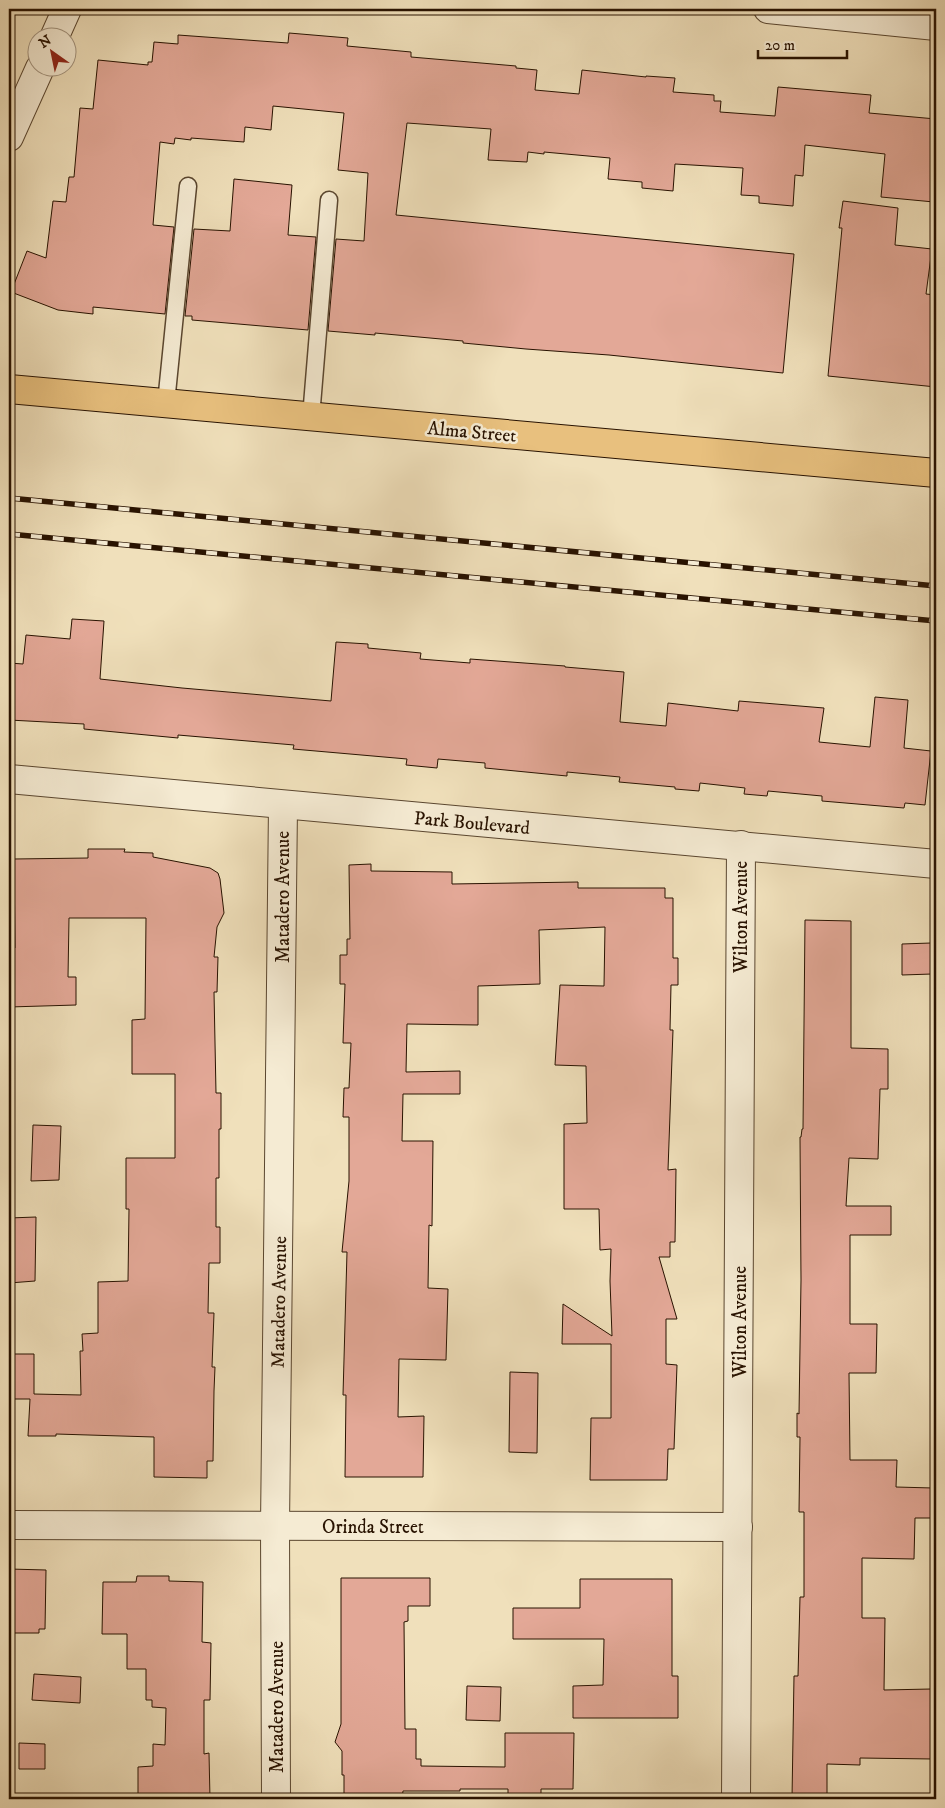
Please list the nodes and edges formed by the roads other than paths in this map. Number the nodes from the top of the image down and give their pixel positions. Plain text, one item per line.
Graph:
1 (67, 9) edge
2 (768, 9) edge
3 (936, 26) edge
4 (58, 28) edge
5 (36, 78) edge
6 (9, 137) edge
7 (188, 186) dead end
8 (329, 200) dead end
9 (9, 389) edge
10 (166, 403) junction
11 (311, 416) junction
12 (936, 473) edge
13 (9, 779) edge
14 (283, 805) junction
15 (741, 845) junction
16 (936, 864) edge
17 (9, 1525) edge
18 (275, 1526) junction
19 (738, 1527) junction
20 (276, 1799) edge
21 (736, 1799) edge

1 - 4 street
2 - 3 street
5 - 6 street
7 - 10 lane
8 - 11 lane
9 - 10 main road, Alma Street
10 - 11 main road, Alma Street
11 - 12 main road, Alma Street
13 - 14 street, Park Boulevard
14 - 15 street, Park Boulevard
14 - 18 street, Matadero Avenue
15 - 16 street, Park Boulevard
15 - 19 street, Wilton Avenue
17 - 18 street, Orinda Street
18 - 19 street, Orinda Street
18 - 20 street, Matadero Avenue
19 - 21 street, Wilton Avenue

